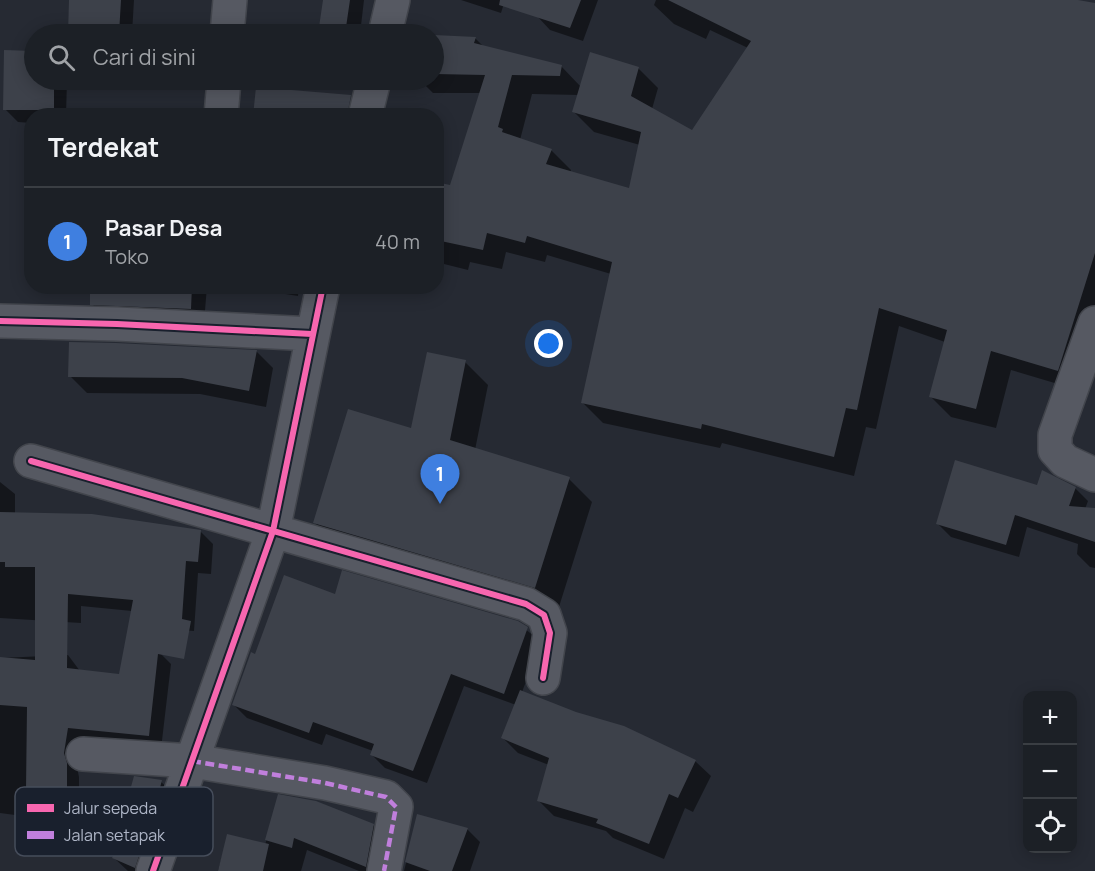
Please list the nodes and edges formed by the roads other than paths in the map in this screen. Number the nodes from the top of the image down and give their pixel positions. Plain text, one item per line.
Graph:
1 (230, 0) edge
2 (393, 0) edge
3 (228, 24) edge
4 (387, 24) edge
5 (223, 90) edge
6 (372, 90) edge
7 (222, 108) edge
8 (367, 108) edge
9 (321, 294) edge
10 (0, 321) edge
11 (1095, 323) edge
12 (312, 334) junction
13 (31, 461) dead end
14 (1095, 476) edge
15 (273, 531) junction
16 (543, 678) dead end
17 (83, 754) dead end
18 (192, 761) junction
19 (183, 787) edge
20 (158, 856) edge
21 (153, 871) edge
22 (384, 871) edge

1 - 3 street
2 - 4 street
5 - 7 street
6 - 8 street
9 - 12 street
10 - 12 street
11 - 14 street
12 - 15 street
13 - 15 street
15 - 16 street
15 - 18 street
17 - 18 street
18 - 19 street
18 - 22 street
20 - 21 street

